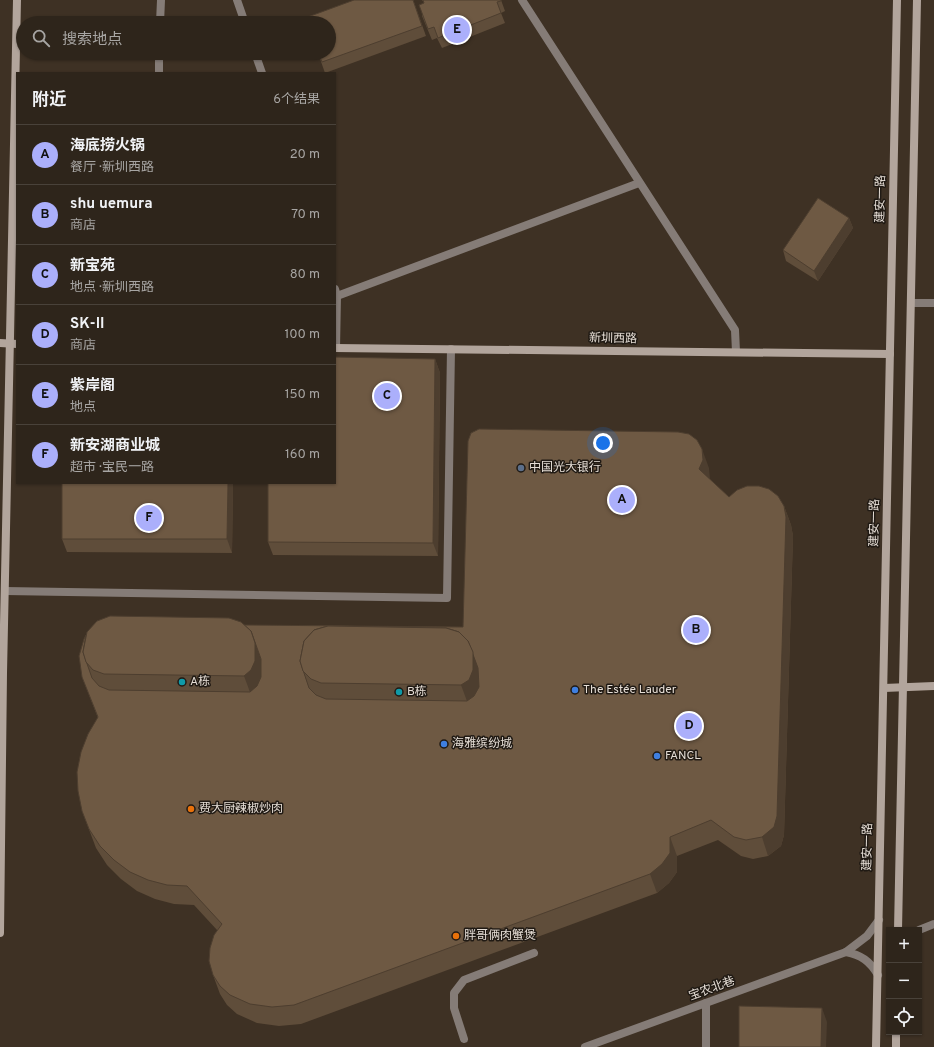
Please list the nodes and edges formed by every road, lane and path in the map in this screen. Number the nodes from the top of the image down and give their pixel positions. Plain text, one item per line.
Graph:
1 (17, 0) edge
2 (161, 0) edge
3 (237, 0) edge
4 (522, 0) edge
5 (897, 0) edge
6 (917, 0) edge
7 (17, 16) edge
8 (160, 16) edge
9 (243, 16) edge
10 (16, 60) edge
11 (159, 60) edge
12 (257, 60) edge
13 (16, 72) edge
14 (159, 72) edge
15 (262, 72) edge
16 (16, 86) edge
17 (639, 182) junction
18 (336, 292) edge
19 (911, 303) junction
20 (934, 303) edge
21 (0, 343) edge
22 (13, 343) edge
23 (336, 348) edge
24 (451, 349) junction
25 (736, 352) junction
26 (890, 354) junction
27 (5, 591) junction
28 (934, 686) edge
29 (903, 687) junction
30 (884, 688) junction
31 (879, 920) junction
32 (934, 924) edge
33 (898, 927) edge
34 (922, 929) edge
35 (0, 933) edge
36 (846, 952) junction
37 (534, 953) dead end
38 (878, 975) junction
39 (706, 1003) junction
40 (896, 1035) edge
41 (464, 1039) dead end
42 (585, 1047) edge
43 (706, 1047) edge
44 (876, 1047) edge
45 (896, 1047) edge

1 - 7 main road
2 - 8 street
3 - 9 street
4 - 17 street
5 - 26 main road, 建安一路
6 - 19 main road
10 - 13 main road
11 - 14 street
12 - 15 street
16 - 22 main road
17 - 18 street
17 - 25 street
19 - 20 street
19 - 29 main road
21 - 22 main road
22 - 27 main road
23 - 24 main road, 新圳西路
24 - 25 main road, 新圳西路
24 - 27 street
25 - 26 main road, 新圳西路
26 - 30 main road, 建安一路
27 - 35 main road
28 - 29 main road
29 - 30 main road
29 - 33 main road
30 - 31 main road, 建安一路
31 - 36 street, 宝农北巷
31 - 38 main road, 建安一路
32 - 34 street
36 - 38 street
36 - 39 street, 宝农北巷
37 - 41 street
38 - 44 main road, 建安一路
39 - 42 street, 宝农北巷
39 - 43 street
40 - 45 main road

